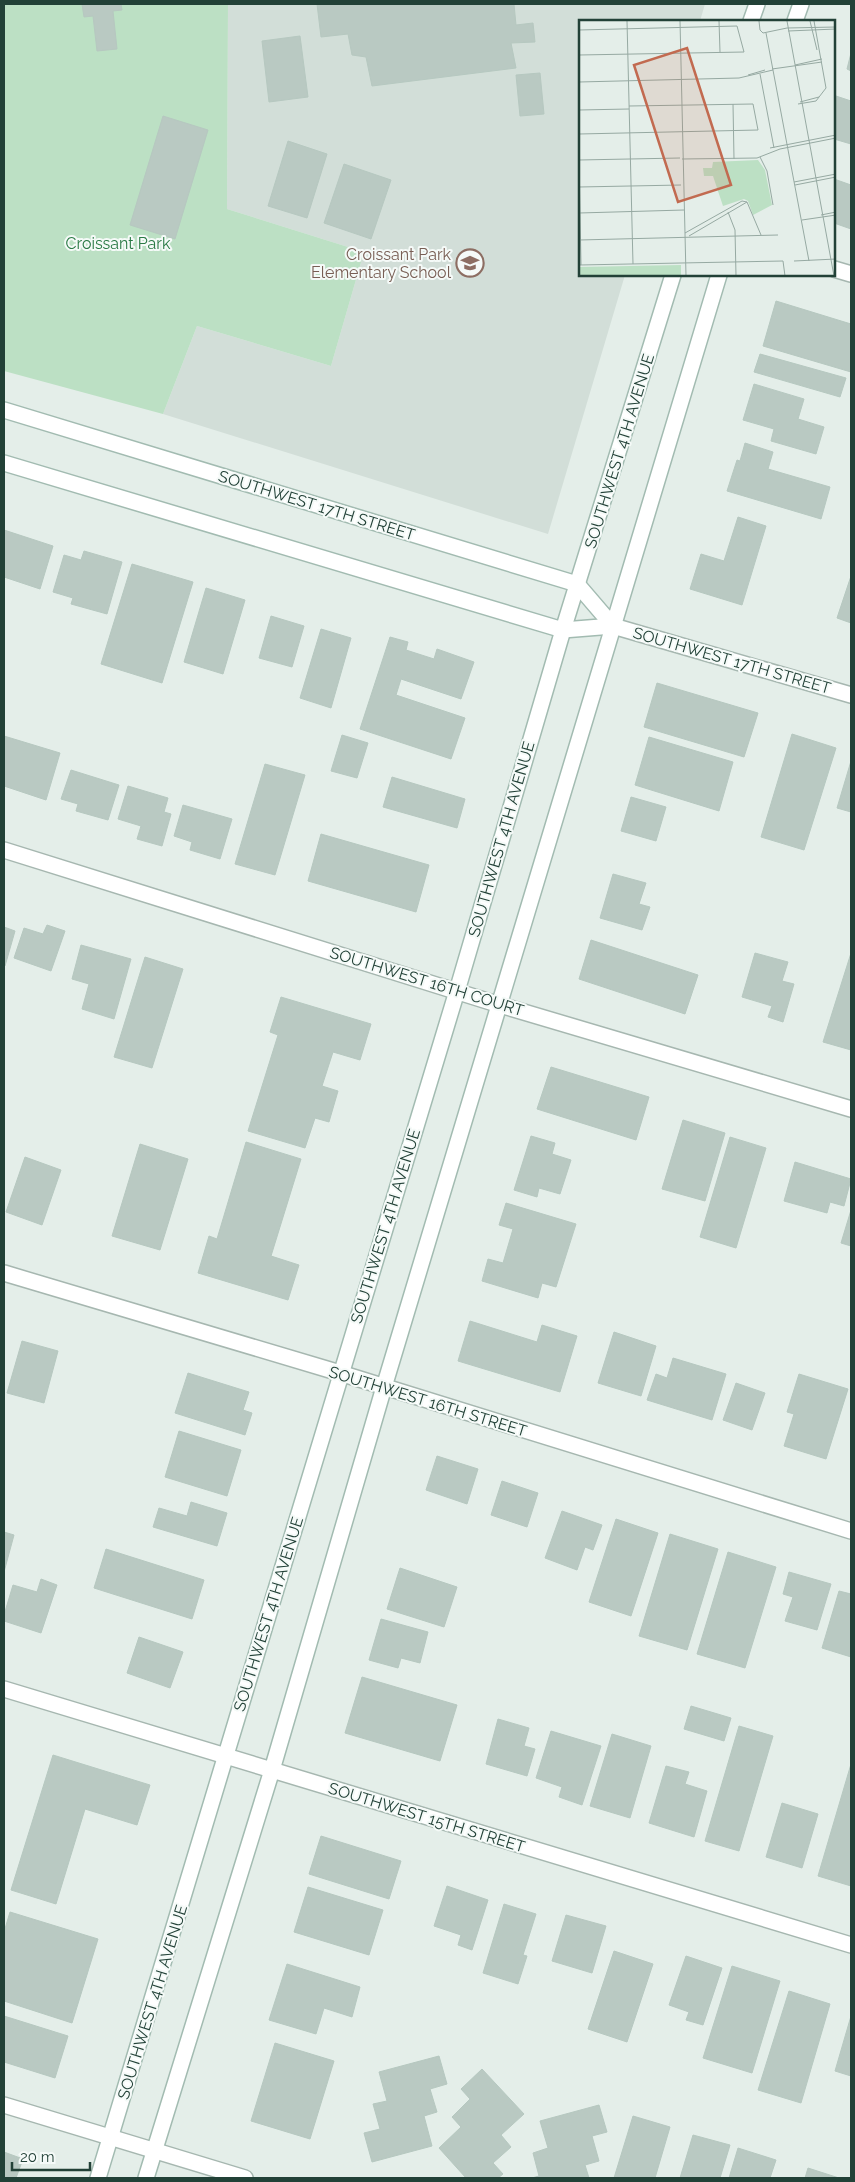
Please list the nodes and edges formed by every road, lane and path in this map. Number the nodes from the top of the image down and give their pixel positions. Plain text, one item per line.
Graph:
1 (757, 4) edge
2 (801, 4) edge
3 (751, 20) edge
4 (796, 20) edge
5 (835, 269) edge
6 (851, 274) edge
7 (673, 276) edge
8 (719, 276) edge
9 (4, 410) edge
10 (4, 463) edge
11 (577, 584) junction
12 (613, 626) junction
13 (562, 630) junction
14 (851, 695) edge
15 (4, 850) edge
16 (457, 990) junction
17 (500, 1005) junction
18 (851, 1108) edge
19 (4, 1273) edge
20 (340, 1373) junction
21 (384, 1387) junction
22 (851, 1530) edge
23 (4, 1688) edge
24 (225, 1756) junction
25 (272, 1770) junction
26 (851, 1945) edge
27 (4, 2105) edge
28 (110, 2137) junction
29 (154, 2151) junction
30 (98, 2178) edge
31 (146, 2178) edge
32 (245, 2178) edge

1 - 3 main road
2 - 4 main road
5 - 6 main road
7 - 11 main road, SOUTHWEST 4TH AVENUE
8 - 12 main road
9 - 11 main road, SOUTHWEST 17TH STREET
10 - 13 main road, SOUTHWEST 17TH STREET
11 - 12 main road, SOUTHWEST 17TH STREET
11 - 13 main road, SOUTHWEST 4TH AVENUE
12 - 13 main road, SOUTHWEST 17TH STREET
12 - 14 main road, SOUTHWEST 17TH STREET
12 - 17 main road
13 - 16 main road, SOUTHWEST 4TH AVENUE
15 - 16 main road, SOUTHWEST 16TH COURT
16 - 17 main road, SOUTHWEST 16TH COURT
16 - 20 main road, SOUTHWEST 4TH AVENUE
17 - 18 main road, SOUTHWEST 16TH COURT
17 - 21 main road
19 - 20 main road, SOUTHWEST 16TH STREET
20 - 21 main road, SOUTHWEST 16TH STREET
20 - 24 main road, SOUTHWEST 4TH AVENUE
21 - 22 main road, SOUTHWEST 16TH STREET
21 - 25 main road
23 - 24 main road, SOUTHWEST 15TH STREET
24 - 25 main road, SOUTHWEST 15TH STREET
24 - 28 main road, SOUTHWEST 4TH AVENUE
25 - 26 main road, SOUTHWEST 15TH STREET
25 - 29 main road
27 - 28 main road
28 - 29 main road
28 - 30 main road, SOUTHWEST 4TH AVENUE
29 - 31 main road
29 - 32 main road

